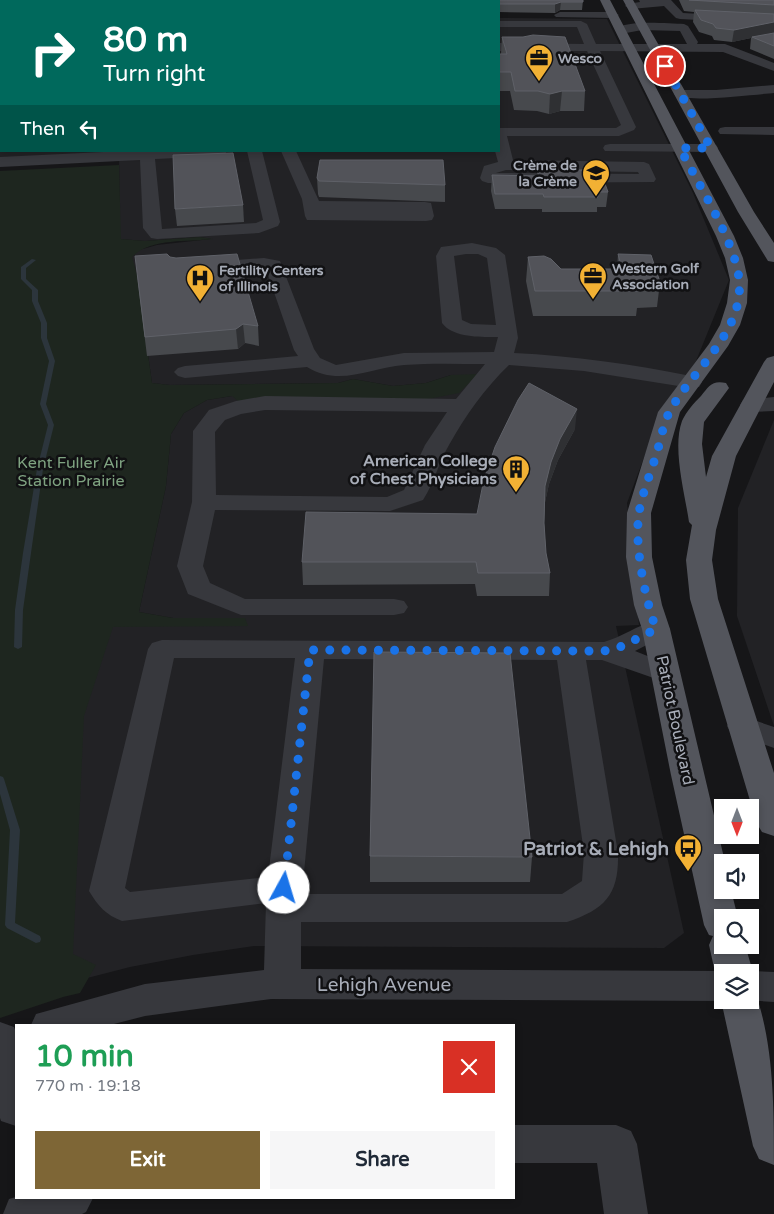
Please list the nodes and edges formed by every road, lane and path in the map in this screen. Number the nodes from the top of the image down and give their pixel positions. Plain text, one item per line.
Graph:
1 (606, 0) edge
2 (644, 0) edge
3 (667, 2) edge
4 (629, 3) edge
5 (697, 5) dead end
6 (500, 14) edge
7 (613, 15) junction
8 (774, 21) edge
9 (500, 24) edge
10 (642, 27) junction
11 (756, 29) edge
12 (621, 30) junction
13 (774, 32) edge
14 (754, 44) edge
15 (500, 48) edge
16 (592, 48) junction
17 (630, 48) junction
18 (654, 48) junction
19 (695, 48) junction
20 (725, 48) junction
21 (774, 67) edge
22 (774, 89) edge
23 (682, 97) junction
24 (772, 100) edge
25 (500, 121) edge
26 (626, 122) junction
27 (725, 131) dead end
28 (774, 131) edge
29 (500, 140) edge
30 (500, 140) edge
31 (500, 144) edge
32 (521, 148) dead end
33 (598, 148) dead end
34 (680, 148) junction
35 (711, 148) junction
36 (182, 152) edge
37 (254, 152) edge
38 (288, 152) edge
39 (145, 153) edge
40 (85, 155) edge
41 (0, 162) edge
42 (506, 165) junction
43 (295, 166) junction
44 (313, 167) dead end
45 (311, 206) junction
46 (774, 257) edge
47 (188, 268) edge
48 (507, 331) junction
49 (502, 360) junction
50 (310, 361) junction
51 (185, 372) dead end
52 (691, 382) junction
53 (718, 388) junction
54 (767, 389) edge
55 (462, 406) junction
56 (204, 502) junction
57 (703, 530) junction
58 (394, 607) dead end
59 (656, 629) junction
60 (310, 650) junction
61 (570, 651) junction
62 (604, 651) junction
63 (665, 673) junction
64 (742, 726) junction
65 (774, 738) edge
66 (767, 776) edge
67 (774, 824) edge
68 (283, 898) junction
69 (718, 909) edge
70 (282, 984) junction
71 (714, 986) edge
72 (759, 986) edge
73 (774, 987) edge
74 (742, 1009) edge
75 (54, 1024) edge
76 (15, 1034) edge
77 (0, 1039) edge
78 (15, 1104) edge
79 (515, 1144) edge
80 (774, 1146) edge
81 (626, 1214) edge

1 - 7 main road, Patriot Boulevard
2 - 3 street
3 - 4 street
3 - 5 street
3 - 8 street
4 - 10 main road
6 - 7 street
7 - 12 main road, Patriot Boulevard
9 - 16 street
10 - 12 street
10 - 18 main road
10 - 19 street
11 - 13 street
12 - 17 main road, Patriot Boulevard
14 - 20 street
15 - 16 street
16 - 17 street
16 - 26 street
17 - 18 street
17 - 34 main road, Patriot Boulevard
18 - 19 street
18 - 23 main road
19 - 20 street
20 - 21 street
22 - 23 street
23 - 24 street
23 - 35 main road
25 - 26 street
26 - 29 street
27 - 28 street
30 - 32 street
31 - 42 street
33 - 34 street
34 - 35 street
34 - 52 main road, Patriot Boulevard
35 - 46 main road
36 - 39 street
37 - 39 street
38 - 43 street
39 - 40 street
40 - 41 street
42 - 42 street
43 - 44 street
43 - 45 street
45 - 45 street
47 - 50 street
48 - 48 street
48 - 49 street
49 - 50 street
49 - 52 street
49 - 55 street
50 - 51 street
52 - 53 main road
52 - 59 main road, Patriot Boulevard
53 - 54 main road
53 - 57 main road
54 - 57 main road
55 - 56 street
55 - 56 street
56 - 58 street
57 - 64 main road
59 - 62 street
59 - 63 main road, Patriot Boulevard
60 - 61 street
60 - 68 street
60 - 68 street
61 - 62 street
61 - 68 street
62 - 63 street
63 - 69 main road, Patriot Boulevard
64 - 65 street
64 - 66 main road
66 - 67 main road
68 - 70 street
70 - 71 street, Lehigh Avenue
70 - 75 street, Lehigh Avenue
72 - 73 street
74 - 80 main road
76 - 77 street
77 - 78 street
79 - 81 street

